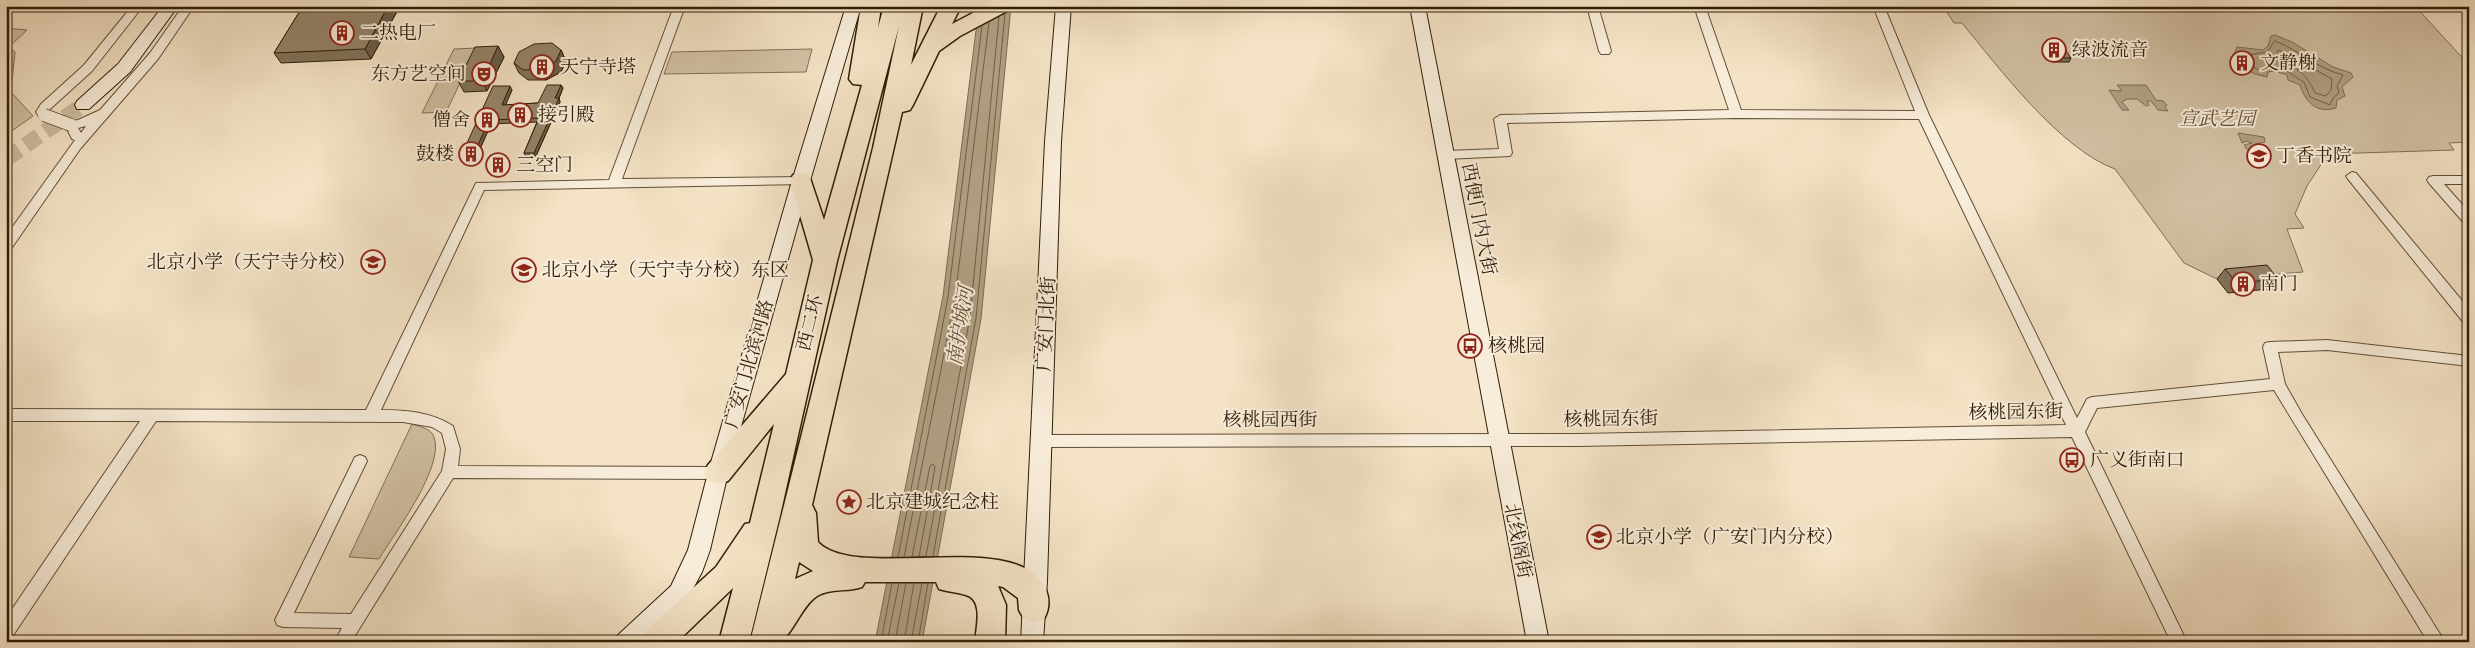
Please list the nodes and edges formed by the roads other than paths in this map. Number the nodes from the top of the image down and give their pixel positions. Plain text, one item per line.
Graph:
1 (138, 6) edge
2 (156, 6) edge
3 (171, 6) edge
4 (189, 6) edge
5 (680, 6) edge
6 (854, 6) edge
7 (871, 6) edge
8 (894, 6) edge
9 (913, 6) edge
10 (950, 6) edge
11 (1002, 6) edge
12 (1064, 6) edge
13 (1417, 6) edge
14 (1592, 6) edge
15 (1699, 6) edge
16 (1878, 6) edge
17 (931, 47) junction
18 (1605, 51) dead end
19 (77, 103) joint
20 (108, 110) junction
21 (1736, 114) junction
22 (1923, 115) junction
23 (71, 125) junction
24 (76, 146) junction
25 (884, 148) junction
26 (854, 149) junction
27 (1445, 155) junction
28 (2352, 176) dead end
29 (2469, 180) edge
30 (801, 181) junction
31 (614, 183) junction
32 (2469, 220) edge
33 (6, 246) edge
34 (825, 261) junction
35 (2469, 319) edge
36 (2469, 360) edge
37 (796, 378) junction
38 (2278, 384) junction
39 (152, 414) junction
40 (6, 415) edge
41 (371, 415) junction
42 (2078, 432) junction
43 (1498, 439) junction
44 (1041, 441) junction
45 (360, 461) dead end
46 (449, 472) junction
47 (718, 473) junction
48 (804, 473) junction
49 (766, 516) junction
50 (864, 573) junction
51 (975, 574) junction
52 (1034, 610) junction
53 (355, 621) junction
54 (6, 632) edge
55 (342, 642) edge
56 (626, 642) edge
57 (656, 642) edge
58 (734, 642) edge
59 (765, 642) edge
60 (770, 642) edge
61 (990, 642) edge
62 (1000, 642) edge
63 (1032, 642) edge
64 (1538, 642) edge
65 (2178, 642) edge
66 (2437, 642) edge

1 - 23 street, bridge
2 - 19 street
3 - 19 street
4 - 20 street
5 - 31 street
6 - 30 street, 广安门北滨河路
7 - 26 highway
8 - 26 highway, 西二环
9 - 25 highway, 西二环
10 - 17 highway
11 - 17 highway
12 - 44 street, 广安门北街
13 - 27 street, 西便门内大街
14 - 18 street
15 - 21 street
16 - 22 street
17 - 25 highway
20 - 23 street
20 - 24 street
21 - 22 street
21 - 27 street
22 - 42 street
23 - 24 street
24 - 33 street
25 - 48 highway, 西二环
26 - 34 highway, 西二环
27 - 43 street, 西便门内大街
28 - 35 street
29 - 32 street
30 - 31 street
30 - 34 highway
30 - 47 street, 广安门北滨河路
31 - 41 street
34 - 37 highway, 西二环
36 - 38 street
37 - 47 highway
37 - 49 highway, 西二环
38 - 42 street, 核桃园东街
38 - 66 street
39 - 40 street
39 - 41 street
39 - 54 street
41 - 46 street
42 - 43 street, 核桃园东街
42 - 65 street
43 - 44 street, 核桃园西街
43 - 64 street, 北线阁街
44 - 52 street, 广安门北街
45 - 53 street
46 - 47 street
46 - 53 street
47 - 56 street, 广安门北滨河路
48 - 50 highway
48 - 59 highway, 西二环
49 - 57 highway
49 - 58 highway, 西二环
50 - 51 highway
50 - 60 highway
51 - 52 highway
51 - 61 highway
51 - 62 highway
52 - 63 street, 广安门北街
53 - 55 street

